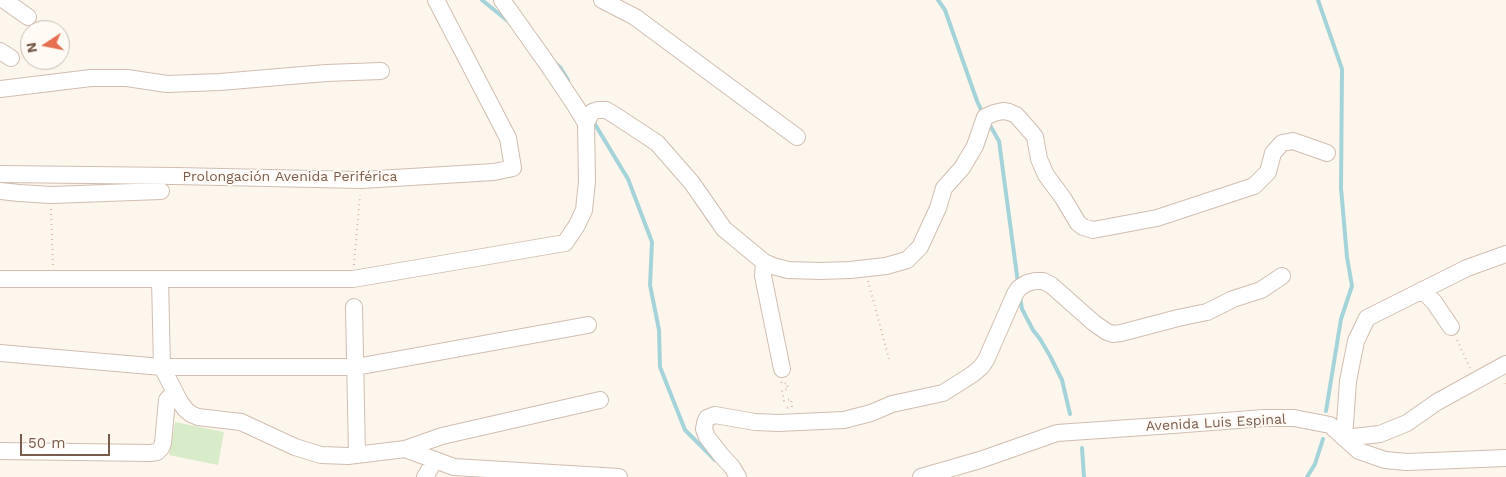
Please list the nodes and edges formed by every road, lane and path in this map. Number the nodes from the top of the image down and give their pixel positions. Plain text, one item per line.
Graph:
1 (4, 0) edge
2 (436, 0) edge
3 (502, 0) edge
4 (602, 0) edge
5 (28, 18) dead end
6 (381, 71) dead end
7 (0, 89) edge
8 (586, 122) junction
9 (798, 137) dead end
10 (1327, 153) dead end
11 (0, 174) edge
12 (361, 180) junction
13 (0, 191) edge
14 (161, 191) dead end
15 (51, 195) junction
16 (1506, 254) edge
17 (764, 262) junction
18 (864, 268) junction
19 (1282, 276) dead end
20 (0, 279) edge
21 (53, 279) junction
22 (160, 279) junction
23 (352, 279) junction
24 (1422, 290) junction
25 (354, 307) dead end
26 (588, 325) dead end
27 (1451, 327) joint
28 (0, 353) edge
29 (889, 359) dead end
30 (1506, 364) edge
31 (162, 367) junction
32 (356, 367) junction
33 (782, 369) joint
34 (1476, 381) junction
35 (174, 392) junction
36 (600, 400) dead end
37 (793, 412) dead end
38 (1344, 438) junction
39 (404, 449) junction
40 (0, 451) edge
41 (357, 455) junction
42 (1506, 458) edge
43 (435, 460) junction
44 (425, 477) edge
45 (619, 477) edge
46 (738, 477) edge
47 (921, 477) edge

1 - 5 street
2 - 12 street, Prolongación Avenida Periférica
3 - 8 street
4 - 9 street
6 - 7 street
8 - 17 street
8 - 23 street
10 - 18 street
11 - 12 street, Prolongación Avenida Periférica
12 - 23 path
13 - 15 street
14 - 15 street
15 - 21 path
16 - 24 street
17 - 18 street
17 - 33 street
18 - 29 path
19 - 46 street
20 - 21 street
21 - 22 street
22 - 23 street
22 - 31 street
24 - 27 street
24 - 38 street
25 - 32 street
26 - 32 street
27 - 34 path
28 - 31 street
30 - 34 street
31 - 32 street
31 - 35 street
32 - 41 street
33 - 37 path
34 - 38 street
35 - 40 street
35 - 41 street
36 - 39 street
38 - 42 street, Avenida Luis Espinal
38 - 47 street, Avenida Luis Espinal
39 - 41 street
39 - 43 street
43 - 44 street
43 - 45 street

